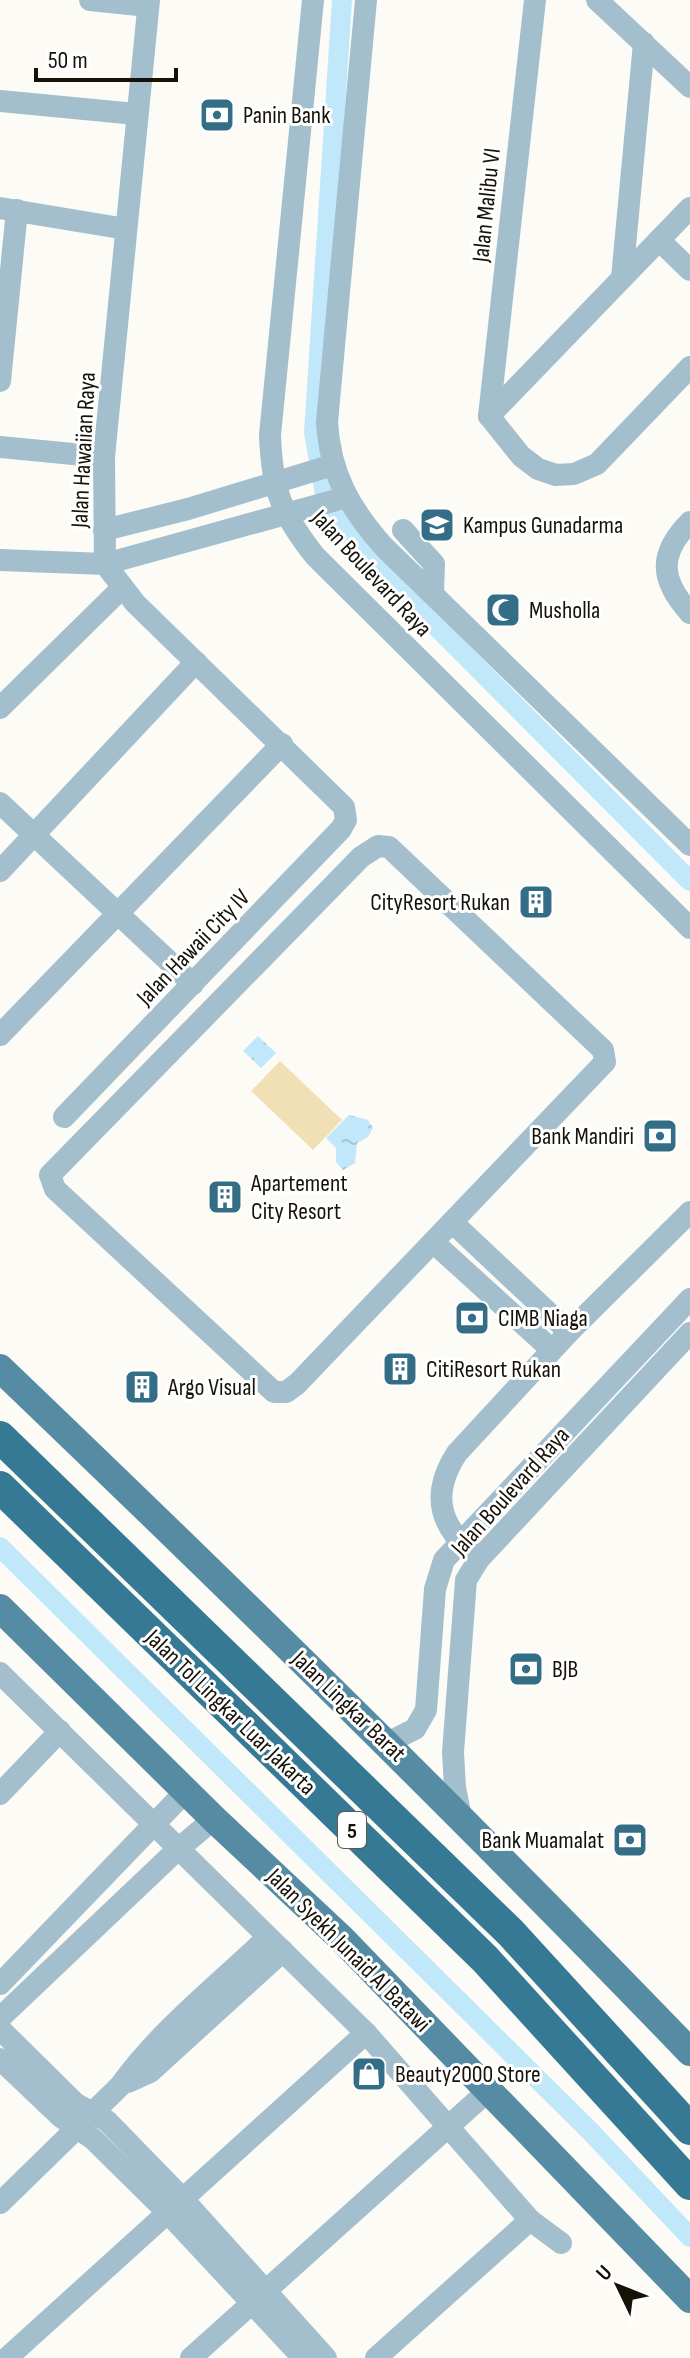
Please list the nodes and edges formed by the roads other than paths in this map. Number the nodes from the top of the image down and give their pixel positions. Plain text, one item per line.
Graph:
1 (90, 0) edge
2 (313, 0) edge
3 (366, 0) edge
4 (535, 0) edge
5 (597, 0) edge
6 (148, 3) edge
7 (644, 43) junction
8 (690, 87) edge
9 (0, 101) edge
10 (136, 114) junction
11 (690, 208) edge
12 (9, 209) edge
13 (126, 229) junction
14 (659, 240) junction
15 (690, 270) edge
16 (622, 278) junction
17 (690, 367) edge
18 (0, 381) edge
19 (489, 416) junction
20 (0, 447) edge
21 (104, 457) junction
22 (327, 467) junction
23 (280, 481) junction
24 (340, 499) junction
25 (188, 509) junction
26 (291, 512) junction
27 (104, 530) junction
28 (403, 530) dead end
29 (682, 530) edge
30 (197, 537) junction
31 (0, 560) edge
32 (105, 564) junction
33 (122, 588) junction
34 (433, 592) junction
35 (690, 613) edge
36 (196, 662) junction
37 (0, 708) edge
38 (282, 744) junction
39 (0, 803) edge
40 (35, 835) junction
41 (690, 845) edge
42 (0, 871) edge
43 (118, 914) junction
44 (690, 928) edge
45 (193, 984) junction
46 (0, 1035) edge
47 (64, 1117) dead end
48 (690, 1212) edge
49 (452, 1222) junction
50 (433, 1242) junction
51 (690, 1299) edge
52 (569, 1332) junction
53 (690, 1333) edge
54 (552, 1350) junction
55 (0, 1368) edge
56 (588, 1407) junction
57 (605, 1423) junction
58 (0, 1437) edge
59 (558, 1438) junction
60 (575, 1455) junction
61 (0, 1487) edge
62 (460, 1542) junction
63 (479, 1559) junction
64 (0, 1608) edge
65 (0, 1673) edge
66 (60, 1731) junction
67 (387, 1743) junction
68 (186, 1791) junction
69 (0, 1794) edge
70 (461, 1817) junction
71 (214, 1819) junction
72 (153, 1824) junction
73 (178, 1849) junction
74 (275, 1944) junction
75 (0, 1984) edge
76 (0, 2018) edge
77 (0, 2029) edge
78 (366, 2033) junction
79 (690, 2052) edge
80 (0, 2059) edge
81 (489, 2090) junction
82 (92, 2113) junction
83 (450, 2126) junction
84 (75, 2128) junction
85 (690, 2129) edge
86 (690, 2184) edge
87 (0, 2203) edge
88 (174, 2205) junction
89 (530, 2220) junction
90 (561, 2243) dead end
91 (259, 2295) junction
92 (690, 2299) edge
93 (7, 2358) edge
94 (191, 2358) edge
95 (303, 2358) edge
96 (326, 2358) edge
97 (376, 2358) edge

1 - 6 street
2 - 23 street, Jalan Boulevard Raya
3 - 22 street, Jalan Boulevard Raya
4 - 19 street, Jalan Malibu VI
5 - 7 street
6 - 10 street, Jalan Hawaiian Raya
7 - 8 street
7 - 16 street
9 - 10 street
10 - 13 street, Jalan Hawaiian Raya
11 - 14 street
12 - 13 street
12 - 18 street
13 - 21 street, Jalan Hawaiian Raya
14 - 15 street
14 - 16 street
16 - 19 street
17 - 19 street
20 - 21 street
21 - 27 street, Jalan Hawaiian Raya
22 - 23 street
22 - 24 street, Jalan Boulevard Raya
23 - 25 street
23 - 26 street, Jalan Boulevard Raya
24 - 26 street
24 - 34 street, Jalan Boulevard Raya
25 - 27 street
25 - 30 street
26 - 30 street
26 - 44 street, Jalan Boulevard Raya
27 - 32 street, Jalan Hawaiian Raya
28 - 34 street
29 - 35 street
30 - 32 street
31 - 32 street
32 - 33 street
33 - 36 street
33 - 37 street
34 - 41 street, Jalan Boulevard Raya
36 - 38 street
36 - 40 street
38 - 43 street
38 - 45 street, Jalan Hawaii City IV
39 - 40 street
40 - 42 street
40 - 43 street
43 - 45 street
43 - 46 street
45 - 47 street, Jalan Hawaii City IV
48 - 52 street
49 - 50 street
49 - 50 street
49 - 52 street
50 - 54 street
51 - 56 street, Jalan Boulevard Raya
52 - 54 street
53 - 57 street, Jalan Boulevard Raya
54 - 62 street
55 - 67 main road, Jalan Lingkar Barat
56 - 57 street
56 - 59 street, Jalan Boulevard Raya
57 - 60 street, Jalan Boulevard Raya
58 - 85 highway, Jalan Tol Lingkar Luar Jakarta / 5
59 - 60 street
59 - 62 street, Jalan Boulevard Raya
60 - 63 street, Jalan Boulevard Raya
61 - 86 highway, Jalan Tol Lingkar Luar Jakarta / 5
62 - 63 street
62 - 67 street, Jalan Boulevard Raya
63 - 70 street, Jalan Boulevard Raya
64 - 68 main road, Jalan Syekh Junaid Al Batawi
65 - 66 street
66 - 69 street
66 - 72 street
67 - 70 main road, Jalan Lingkar Barat
68 - 71 main road, Jalan Syekh Junaid Al Batawi
68 - 72 street
70 - 79 main road, Jalan Lingkar Barat
71 - 73 street
71 - 81 main road, Jalan Syekh Junaid Al Batawi
72 - 73 street
72 - 75 street
73 - 74 street
73 - 76 street
74 - 78 street
74 - 82 street
77 - 82 street
78 - 83 street
78 - 88 street
80 - 84 street
81 - 83 street
81 - 92 main road, Jalan Syekh Junaid Al Batawi
82 - 84 street
82 - 88 street
83 - 89 street
83 - 91 street
84 - 87 street
84 - 88 street
88 - 91 street
88 - 93 street
89 - 90 street
89 - 97 street
91 - 94 street
91 - 95 street
91 - 96 street

